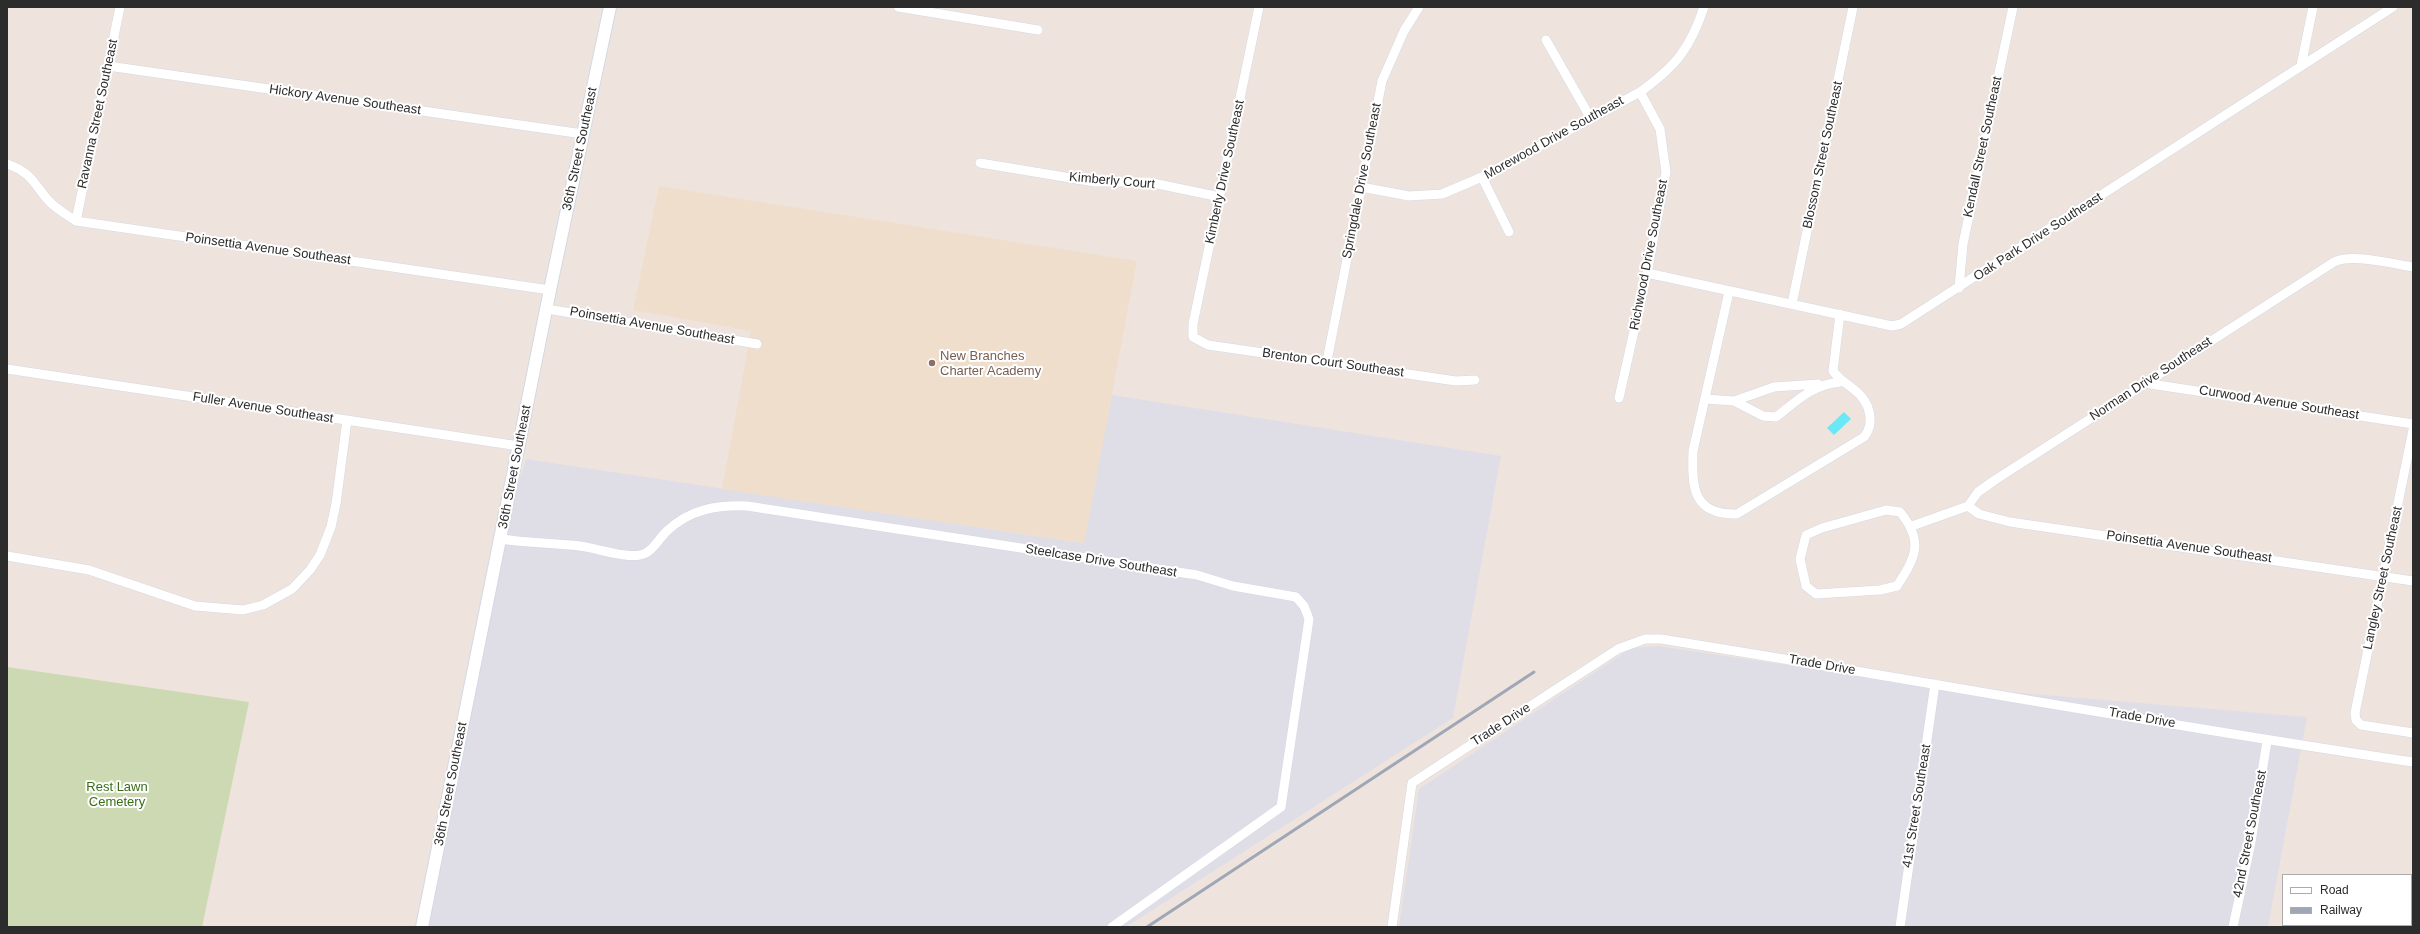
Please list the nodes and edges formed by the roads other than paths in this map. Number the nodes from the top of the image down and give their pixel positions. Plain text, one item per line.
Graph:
1 (120, 7) edge
2 (610, 7) edge
3 (898, 7) edge
4 (1259, 7) edge
5 (1419, 7) edge
6 (1704, 7) edge
7 (1854, 7) edge
8 (2013, 7) edge
9 (2313, 7) edge
10 (2393, 7) edge
11 (1038, 30) dead end
12 (1546, 40) dead end
13 (108, 66) junction
14 (2301, 66) junction
15 (1640, 92) junction
16 (1590, 117) junction
17 (583, 134) junction
18 (980, 163) dead end
19 (7, 164) edge
20 (1482, 177) junction
21 (1361, 187) junction
22 (1220, 197) junction
23 (76, 221) junction
24 (1509, 232) dead end
25 (2413, 267) edge
26 (1647, 273) junction
27 (1959, 288) junction
28 (550, 290) junction
29 (1729, 292) junction
30 (1792, 304) junction
31 (547, 309) junction
32 (1840, 314) junction
33 (1193, 337) joint
34 (757, 344) dead end
35 (1327, 361) junction
36 (7, 369) edge
37 (1475, 380) dead end
38 (1840, 382) junction
39 (2144, 383) junction
40 (1823, 384) junction
41 (1619, 398) dead end
42 (1705, 399) junction
43 (1734, 401) junction
44 (346, 420) junction
45 (2413, 424) edge
46 (2413, 430) edge
47 (519, 446) junction
48 (1968, 506) junction
49 (1912, 526) junction
50 (501, 539) junction
51 (7, 556) edge
52 (2383, 576) junction
53 (2413, 581) edge
54 (1935, 684) junction
55 (2413, 732) edge
56 (2267, 741) junction
57 (2413, 762) edge
58 (422, 927) edge
59 (1112, 927) edge
60 (1392, 927) edge
61 (1900, 927) edge
62 (2233, 927) edge

1 - 13 street, Ravanna Street Southeast
2 - 17 street, 36th Street Southeast
3 - 11 street
4 - 22 street, Kimberly Drive Southeast
5 - 21 street, Springdale Drive Southeast
6 - 15 street, Morewood Drive Southeast
7 - 30 street, Blossom Street Southeast
8 - 27 street, Kendall Street Southeast
9 - 14 street
10 - 14 street, Oak Park Drive Southeast
12 - 16 street
13 - 17 street, Hickory Avenue Southeast
13 - 23 street, Ravanna Street Southeast
14 - 27 street, Oak Park Drive Southeast
15 - 16 street, Morewood Drive Southeast
15 - 26 street, Richwood Drive Southeast
16 - 20 street, Morewood Drive Southeast
17 - 28 street, 36th Street Southeast
18 - 22 street, Kimberly Court
19 - 23 street, Poinsettia Avenue Southeast
20 - 21 street, Morewood Drive Southeast
20 - 24 street
21 - 35 street, Springdale Drive Southeast
22 - 33 street, Kimberly Drive Southeast
23 - 28 street, Poinsettia Avenue Southeast
25 - 39 street, Norman Drive Southeast
26 - 29 street, Oak Park Drive Southeast
26 - 41 street, Richwood Drive Southeast
27 - 32 street, Oak Park Drive Southeast
28 - 31 street, 36th Street Southeast
29 - 30 street, Oak Park Drive Southeast
29 - 42 street
30 - 32 street, Oak Park Drive Southeast
31 - 34 street, Poinsettia Avenue Southeast
31 - 47 street, 36th Street Southeast
32 - 38 street
33 - 35 street, Brenton Court Southeast
35 - 37 street, Brenton Court Southeast
36 - 44 street, Fuller Avenue Southeast
38 - 40 street
38 - 42 street
39 - 45 street, Curwood Avenue Southeast
39 - 48 street, Norman Drive Southeast
40 - 43 street
40 - 43 street
42 - 43 street
44 - 47 street, Fuller Avenue Southeast
44 - 51 street
46 - 52 street, Langley Street Southeast
47 - 50 street, 36th Street Southeast
48 - 49 street
48 - 52 street, Poinsettia Avenue Southeast
49 - 49 street
50 - 58 street, 36th Street Southeast
50 - 59 street, Steelcase Drive Southeast
52 - 53 street, Poinsettia Avenue Southeast
52 - 55 street, Langley Street Southeast
54 - 56 street, Trade Drive
54 - 60 street, Trade Drive
54 - 61 street, 41st Street Southeast
56 - 57 street, Trade Drive
56 - 62 street, 42nd Street Southeast

